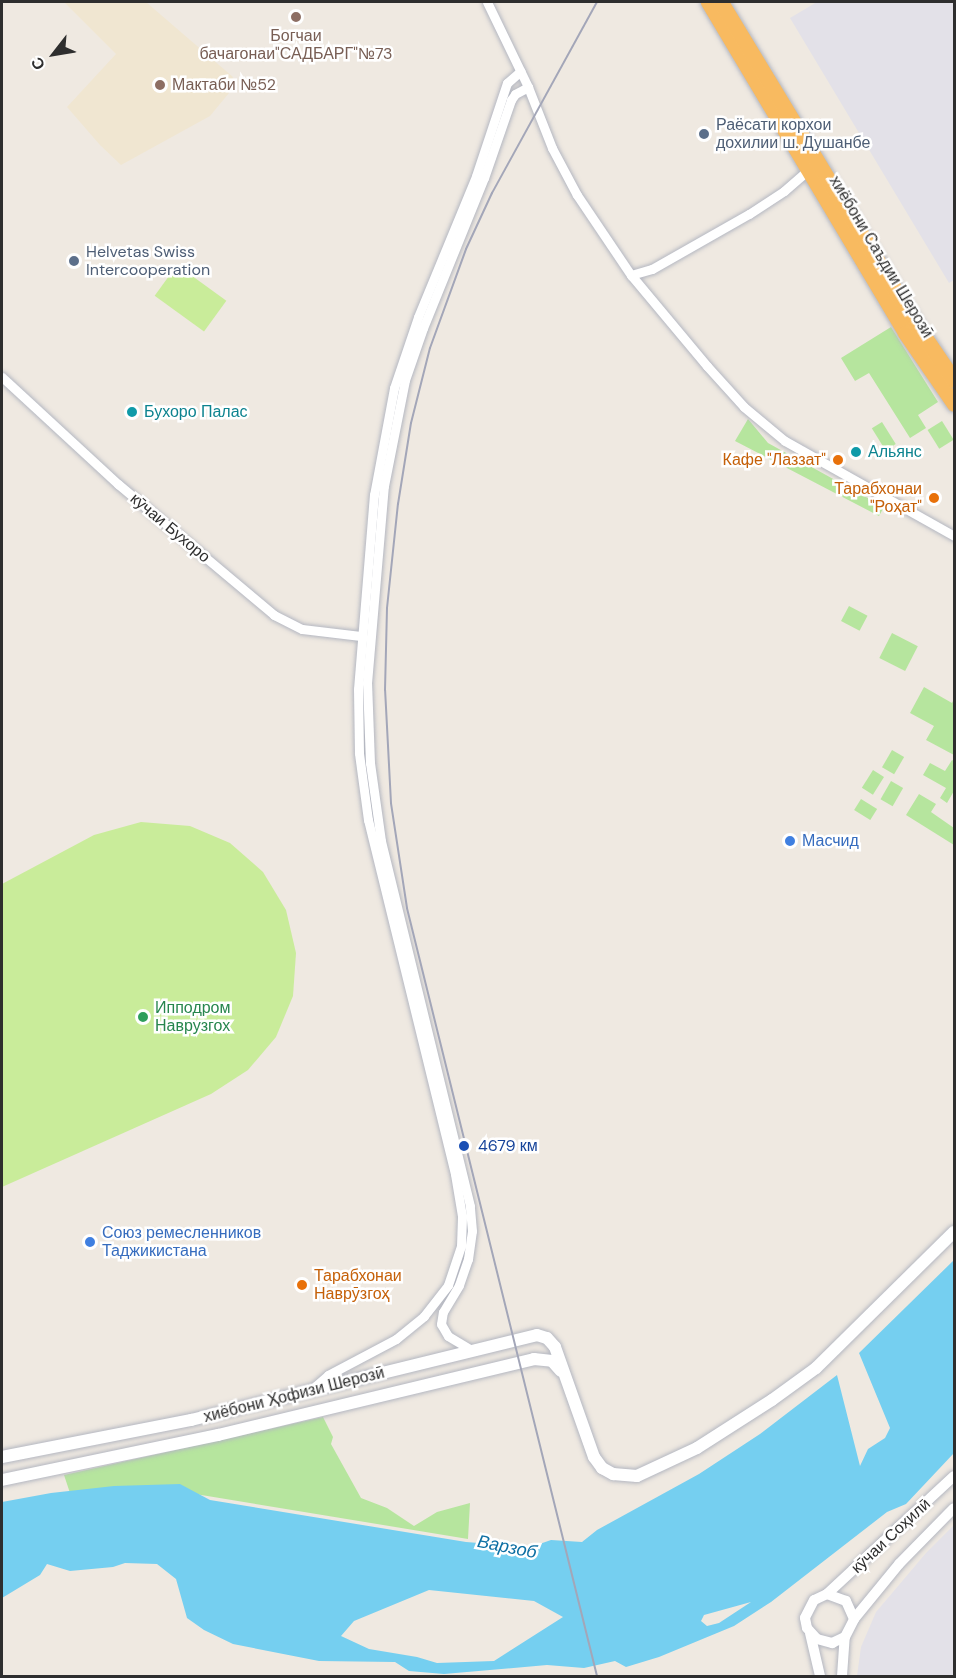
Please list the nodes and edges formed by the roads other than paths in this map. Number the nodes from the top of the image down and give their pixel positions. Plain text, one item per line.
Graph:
1 (487, 2) edge
2 (708, 2) edge
3 (721, 2) edge
4 (521, 71) junction
5 (528, 87) junction
6 (808, 170) junction
7 (631, 274) junction
8 (2, 377) edge
9 (954, 380) edge
10 (952, 404) edge
11 (954, 536) edge
12 (361, 636) junction
13 (413, 989) junction
14 (444, 1110) junction
15 (954, 1232) edge
16 (473, 1351) junction
17 (561, 1372) junction
18 (307, 1392) junction
19 (310, 1414) junction
20 (2, 1457) edge
21 (954, 1476) edge
22 (2, 1480) edge
23 (954, 1508) edge
24 (827, 1594) junction
25 (854, 1619) junction
26 (810, 1632) junction
27 (845, 1637) junction
28 (820, 1677) edge
29 (842, 1677) edge

1 - 4 street
2 - 6 highway, хиёбони Саъдии Шерозӣ
3 - 9 highway, хиёбони Саъдии Шерозӣ
4 - 5 street
4 - 12 street
5 - 7 street
5 - 13 street
6 - 7 street
6 - 10 highway, хиёбони Саъдии Шерозӣ
7 - 11 street
8 - 12 street, кӯчаи Бухоро
12 - 13 street
13 - 14 street
14 - 16 street
14 - 18 street
15 - 17 main road, хиёбони Ҳофизи Шерозӣ
16 - 17 main road, хиёбони Ҳофизи Шерозӣ
16 - 18 main road, хиёбони Ҳофизи Шерозӣ
17 - 19 main road, хиёбони Ҳофизи Шерозӣ
18 - 19 main road
18 - 20 main road, хиёбони Ҳофизи Шерозӣ
19 - 22 main road, хиёбони Ҳофизи Шерозӣ
21 - 24 street, кӯчаи Соҳилӣ
23 - 25 street, кӯчаи Соҳилӣ
24 - 25 street
24 - 26 street, кӯчаи Соҳилӣ
25 - 27 street, кӯчаи Соҳилӣ
26 - 27 street
26 - 28 street, кӯчаи Соҳилӣ
27 - 29 street, кӯчаи Соҳилӣ

